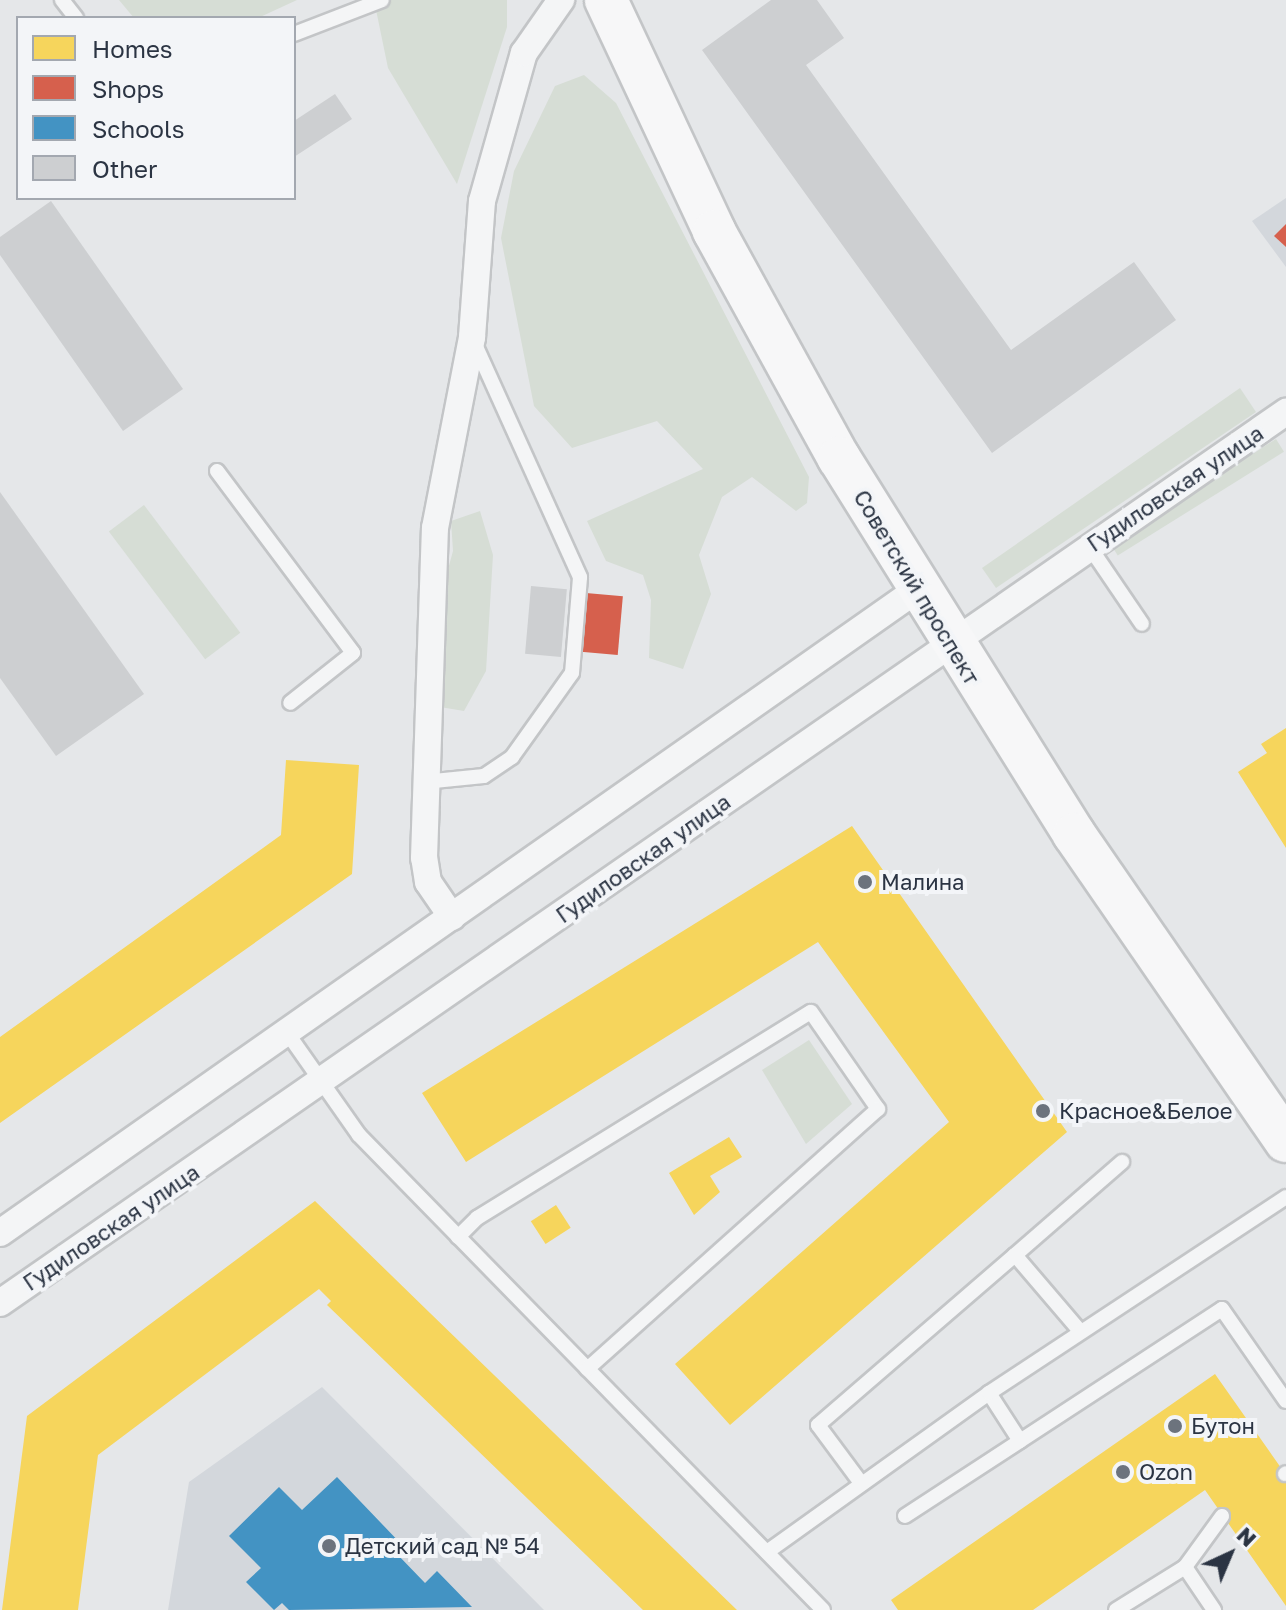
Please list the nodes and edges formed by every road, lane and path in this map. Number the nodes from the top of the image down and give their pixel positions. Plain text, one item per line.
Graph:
1 (62, 0) edge
2 (382, 0) edge
3 (561, 0) edge
4 (606, 0) edge
5 (74, 16) edge
6 (296, 33) edge
7 (472, 337) junction
8 (1286, 412) edge
9 (217, 471) dead end
10 (1089, 546) junction
11 (918, 589) junction
12 (1142, 624) dead end
13 (950, 640) junction
14 (290, 703) dead end
15 (424, 782) junction
16 (452, 917) junction
17 (288, 1034) junction
18 (319, 1084) junction
19 (1286, 1141) edge
20 (1122, 1162) dead end
21 (1286, 1197) edge
22 (0, 1233) edge
23 (458, 1237) junction
24 (1015, 1255) junction
25 (0, 1303) edge
26 (1080, 1331) junction
27 (587, 1369) junction
28 (989, 1393) junction
29 (1286, 1401) edge
30 (1020, 1441) junction
31 (861, 1483) junction
32 (905, 1516) dead end
33 (1222, 1516) dead end
34 (767, 1552) junction
35 (1185, 1567) junction
36 (823, 1610) edge
37 (1116, 1610) edge
38 (1214, 1610) edge

1 - 5 lane
2 - 6 lane
3 - 7 street
4 - 11 main road, Советский проспект
7 - 15 street
7 - 15 lane
8 - 10 street, Гудиловская улица
9 - 14 lane
10 - 12 lane
10 - 13 street, Гудиловская улица
11 - 13 main road, Советский проспект
11 - 16 street
13 - 18 street, Гудиловская улица
13 - 19 main road, Советский проспект
15 - 16 street
16 - 17 street
17 - 18 lane
17 - 22 street
18 - 23 lane
18 - 25 street, Гудиловская улица
20 - 24 lane
21 - 26 lane
23 - 27 lane
23 - 27 lane
24 - 26 lane
24 - 31 lane
26 - 28 lane
27 - 34 lane
28 - 30 lane
28 - 31 lane
29 - 30 lane
30 - 32 lane
31 - 34 lane
33 - 35 lane
34 - 36 lane
35 - 37 lane
35 - 38 lane

